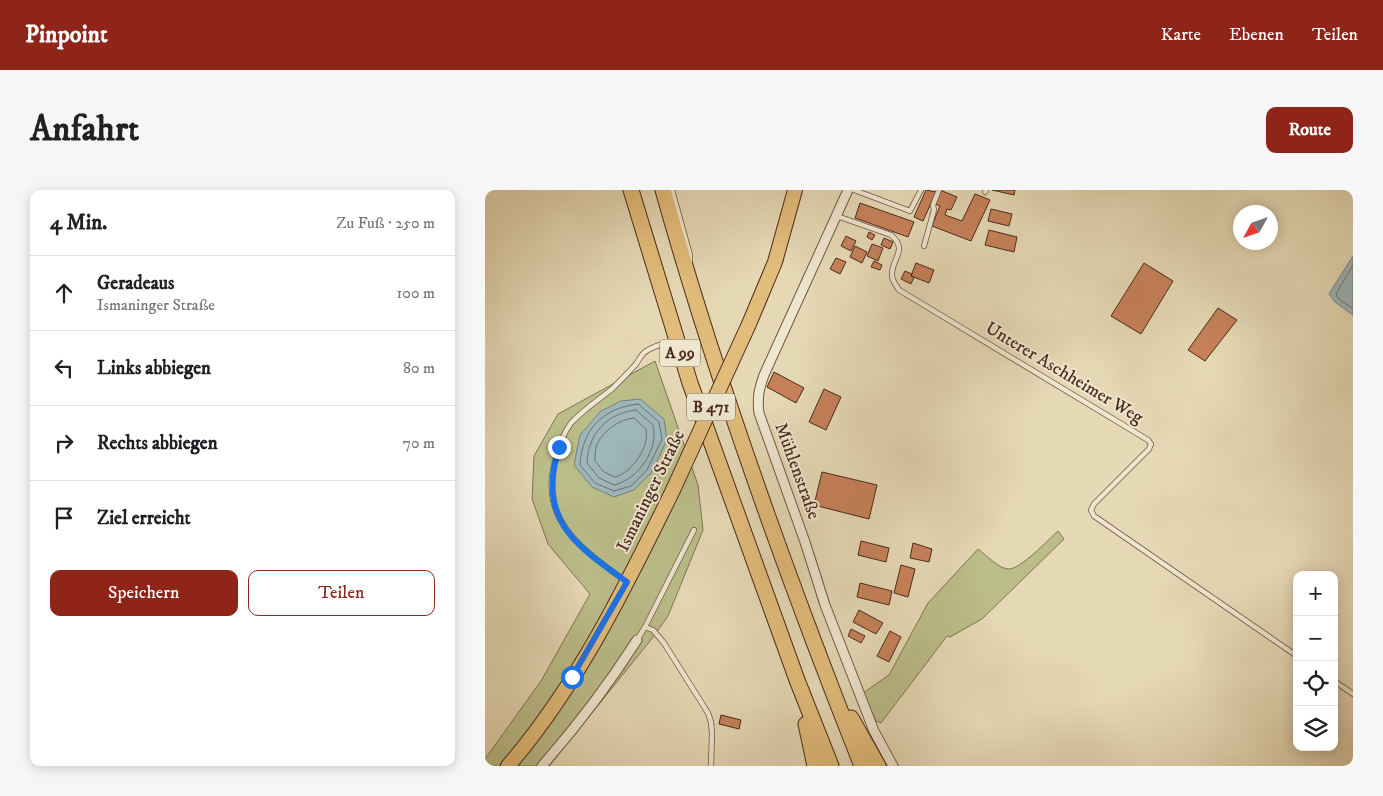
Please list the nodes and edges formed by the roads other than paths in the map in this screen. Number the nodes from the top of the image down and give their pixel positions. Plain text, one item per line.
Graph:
1 (631, 190) edge
2 (663, 190) edge
3 (672, 190) edge
4 (789, 190) edge
5 (795, 190) edge
6 (801, 190) edge
7 (848, 190) edge
8 (853, 190) edge
9 (921, 190) edge
10 (939, 190) edge
11 (790, 212) junction
12 (837, 216) junction
13 (924, 246) dead end
14 (691, 288) junction
15 (676, 339) junction
16 (695, 530) dead end
17 (627, 582) junction
18 (645, 627) junction
19 (637, 640) joint
20 (1293, 653) edge
21 (824, 672) junction
22 (797, 680) junction
23 (1338, 685) edge
24 (1353, 694) edge
25 (508, 766) edge
26 (542, 766) edge
27 (711, 766) edge
28 (815, 766) edge
29 (831, 766) edge
30 (862, 766) edge
31 (879, 766) edge
32 (893, 766) edge

1 - 15 highway, A 99
2 - 14 highway, A 99
3 - 14 lane
4 - 11 main road, B 471
5 - 11 main road
6 - 11 main road, B 471
7 - 12 street, Mühlenstraße
8 - 9 lane
10 - 13 lane
11 - 17 main road, Ismaninger Straße / B 471, bridge
12 - 20 lane, Unterer Aschheimer Weg
12 - 32 street, Mühlenstraße
14 - 21 highway, A 99
15 - 17 lane
15 - 22 highway, A 99
16 - 18 lane
17 - 25 main road, Ismaninger Straße / B 471
18 - 19 lane
18 - 27 lane
19 - 26 street
21 - 30 highway, A 99
21 - 31 highway
22 - 28 highway
22 - 29 highway, A 99
23 - 24 lane

